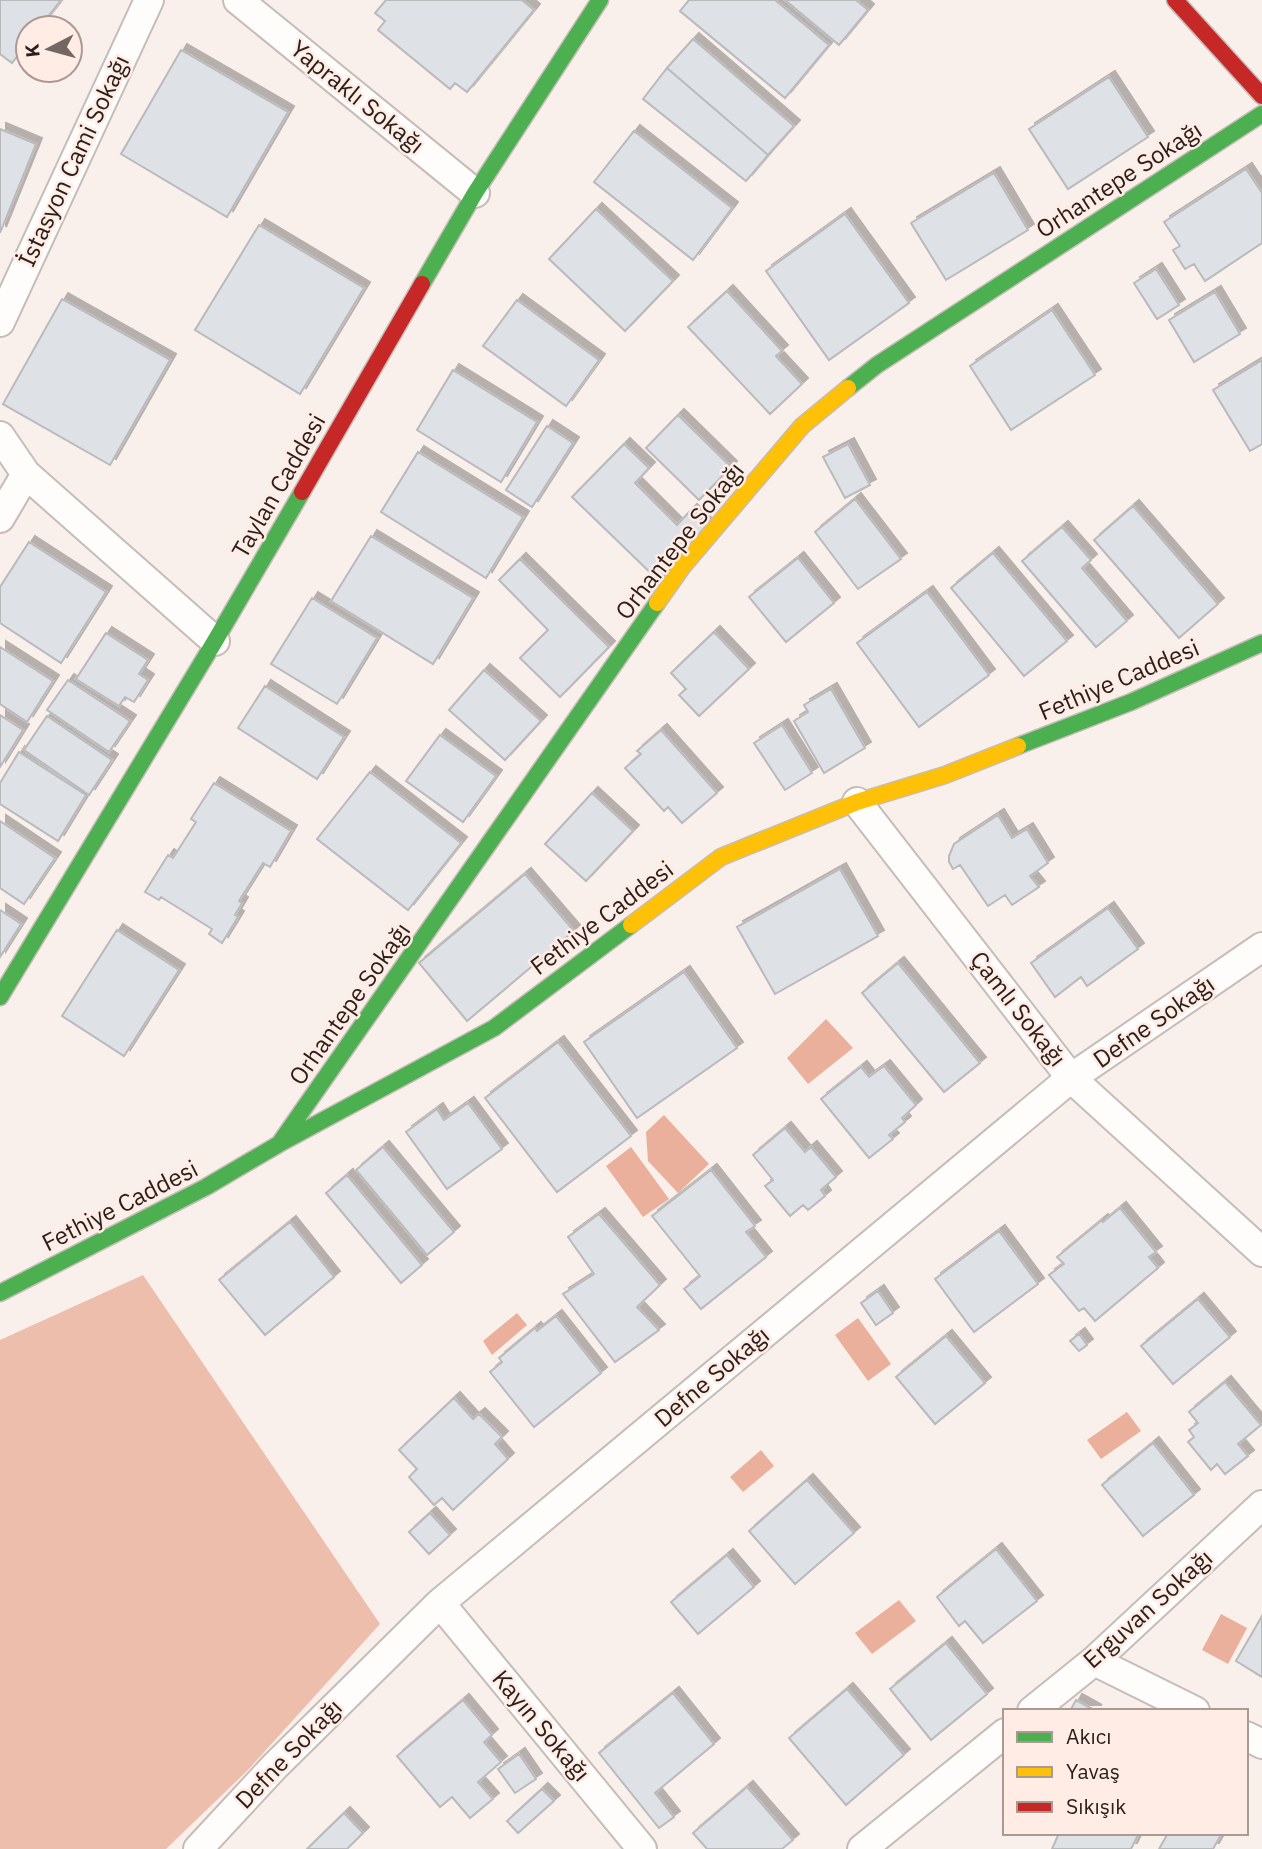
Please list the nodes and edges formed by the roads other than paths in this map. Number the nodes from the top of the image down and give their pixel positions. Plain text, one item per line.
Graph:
1 (149, 0) edge
2 (238, 0) edge
3 (600, 0) edge
4 (1175, 0) edge
5 (1262, 96) edge
6 (1262, 114) edge
7 (475, 194) junction
8 (0, 322) edge
9 (0, 436) edge
10 (26, 474) junction
11 (0, 518) edge
12 (215, 641) junction
13 (1262, 643) edge
14 (857, 802) junction
15 (1262, 947) edge
16 (0, 997) edge
17 (1072, 1078) junction
18 (279, 1144) junction
19 (1262, 1252) edge
20 (0, 1293) edge
21 (1262, 1505) edge
22 (440, 1603) junction
23 (1094, 1661) junction
24 (1034, 1709) edge
25 (1191, 1709) edge
26 (1003, 1735) edge
27 (198, 1849) edge
28 (642, 1849) edge
29 (862, 1849) edge

1 - 8 street, İstasyon Cami Sokağı
2 - 7 street, Yapraklı Sokağı
3 - 7 street, Taylan Caddesi
4 - 5 street
6 - 18 street, Orhantepe Sokağı
7 - 12 street, Taylan Caddesi
9 - 10 street
10 - 11 street
10 - 12 street
12 - 16 street, Taylan Caddesi
13 - 14 street, Fethiye Caddesi
14 - 17 street, Çamlı Sokağı
14 - 18 street, Fethiye Caddesi
15 - 17 street, Defne Sokağı
17 - 19 street, Çamlı Sokağı
17 - 22 street, Defne Sokağı
18 - 20 street, Fethiye Caddesi
21 - 23 street, Erguvan Sokağı
22 - 27 street, Defne Sokağı
22 - 28 street, Kayın Sokağı
23 - 24 street, Erguvan Sokağı
23 - 25 street
26 - 29 street

